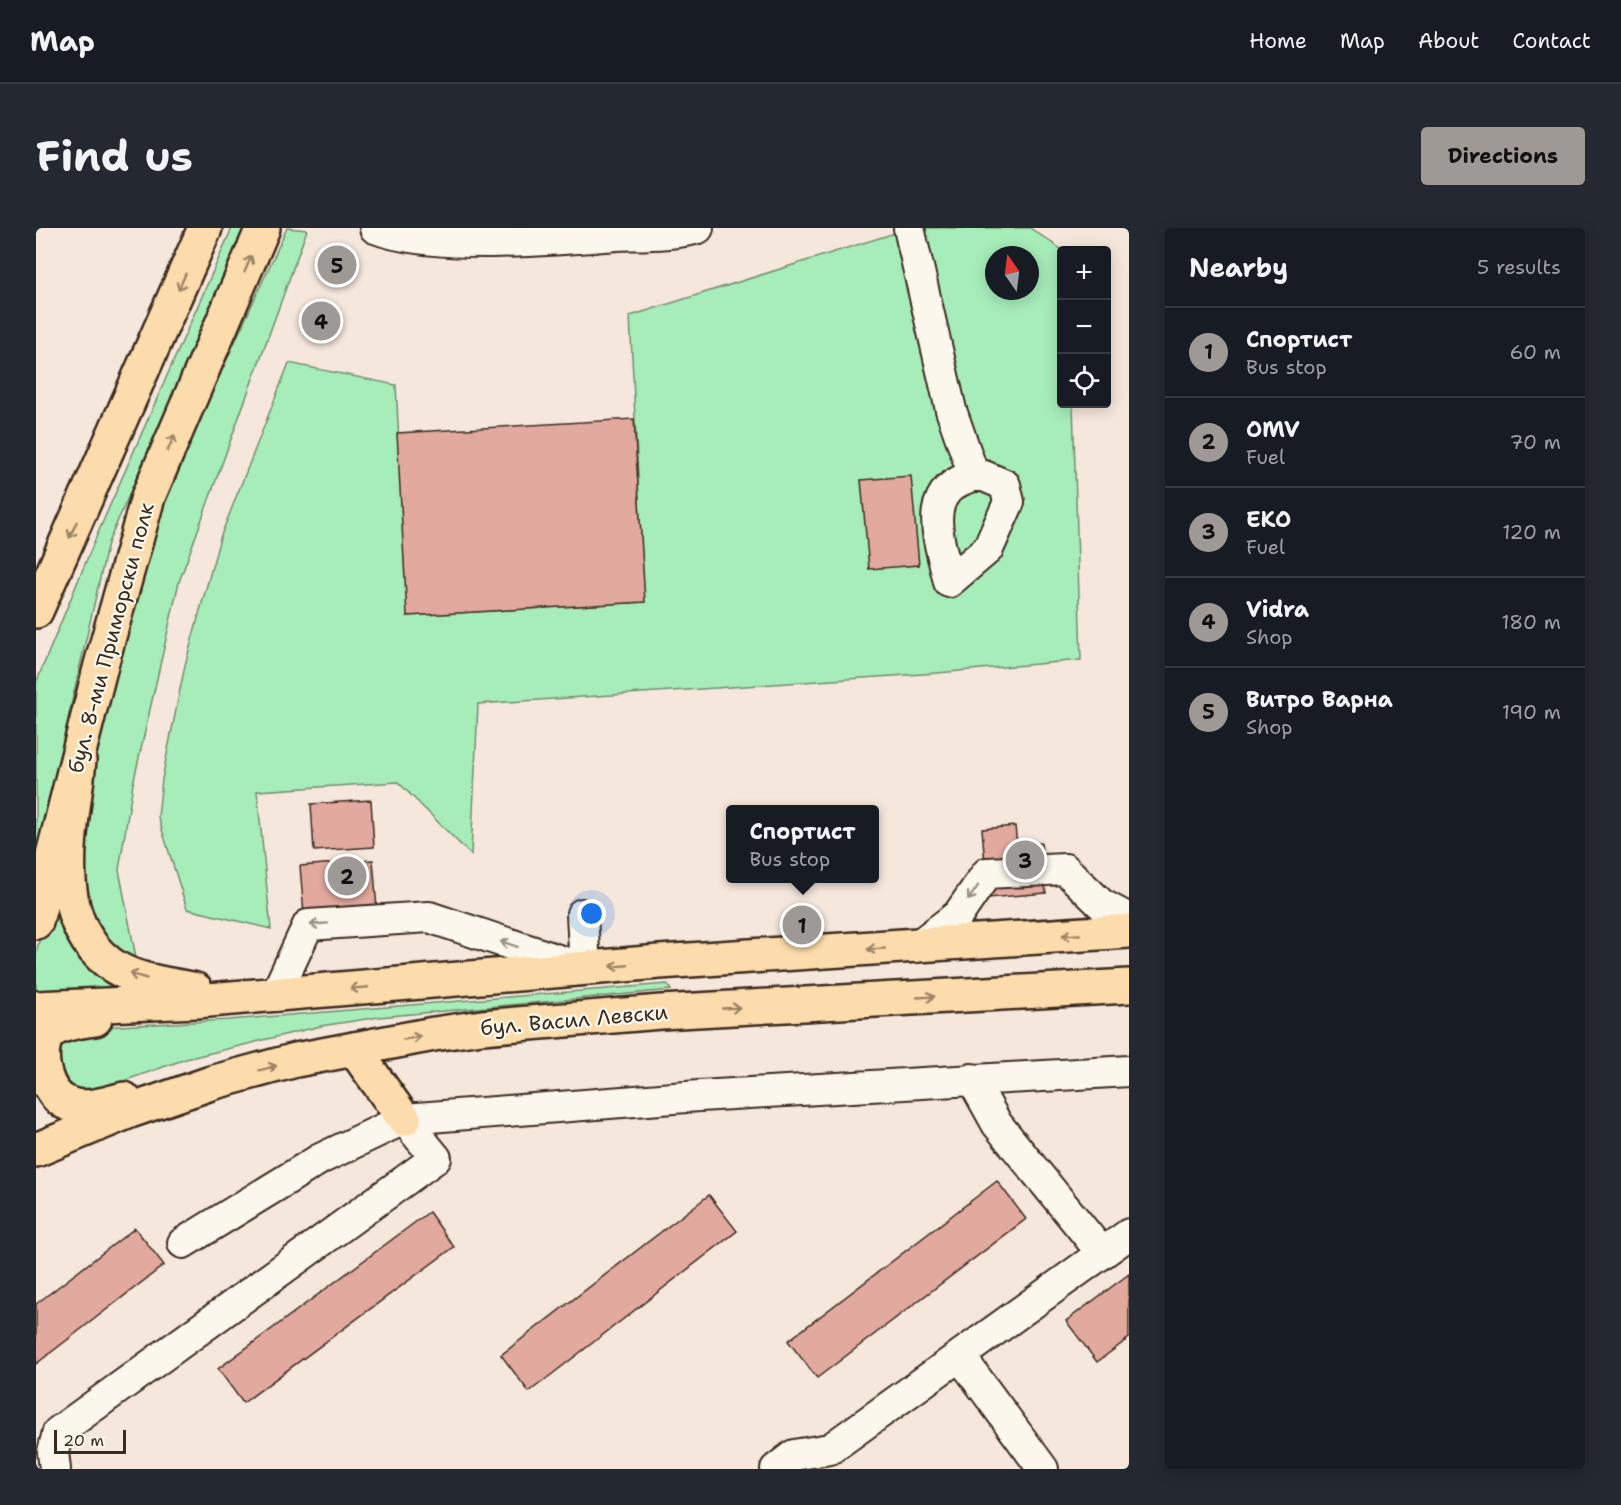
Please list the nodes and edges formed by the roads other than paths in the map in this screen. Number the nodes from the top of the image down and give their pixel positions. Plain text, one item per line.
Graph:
1 (205, 228) edge
2 (263, 228) edge
3 (375, 228) edge
4 (698, 228) edge
5 (909, 228) edge
6 (974, 476) dead end
7 (36, 611) edge
8 (79, 760) junction
9 (582, 914) dead end
10 (1129, 919) edge
11 (36, 922) edge
12 (1129, 931) edge
13 (916, 947) junction
14 (659, 962) junction
15 (585, 969) junction
16 (1129, 986) edge
17 (275, 996) junction
18 (236, 999) junction
19 (197, 1001) junction
20 (36, 1008) edge
21 (661, 1012) junction
22 (354, 1049) junction
23 (1129, 1071) edge
24 (972, 1079) junction
25 (211, 1083) junction
26 (404, 1119) junction
27 (36, 1150) edge
28 (1129, 1234) edge
29 (183, 1243) dead end
30 (1102, 1253) junction
31 (960, 1356) junction
32 (837, 1459) edge
33 (55, 1469) edge
34 (776, 1469) edge
35 (1043, 1469) edge

1 -> 7 main road
8 -> 2 main road, бул. 8-ми Приморски полк
3 - 4 lane
5 - 6 lane
8 - 11 main road, бул. 8-ми Приморски полк
18 -> 8 main road
9 - 15 lane
10 -> 13 lane
12 -> 13 main road
13 -> 14 main road
14 -> 15 main road
14 - 21 main road
15 -> 17 main road
15 -> 17 lane
21 -> 16 main road, бул. Васил Левски
17 - 18 main road
18 - 19 main road
19 - 20 main road
19 - 25 main road
22 -> 21 main road, бул. Васил Левски
25 -> 22 main road, бул. Васил Левски
22 - 26 main road
23 - 24 lane
24 - 26 lane
24 - 30 lane
25 - 27 main road, бул. Васил Левски
26 - 29 lane
26 - 33 lane
28 - 30 lane
30 - 31 lane
31 - 32 lane
31 - 35 lane
32 - 34 lane

